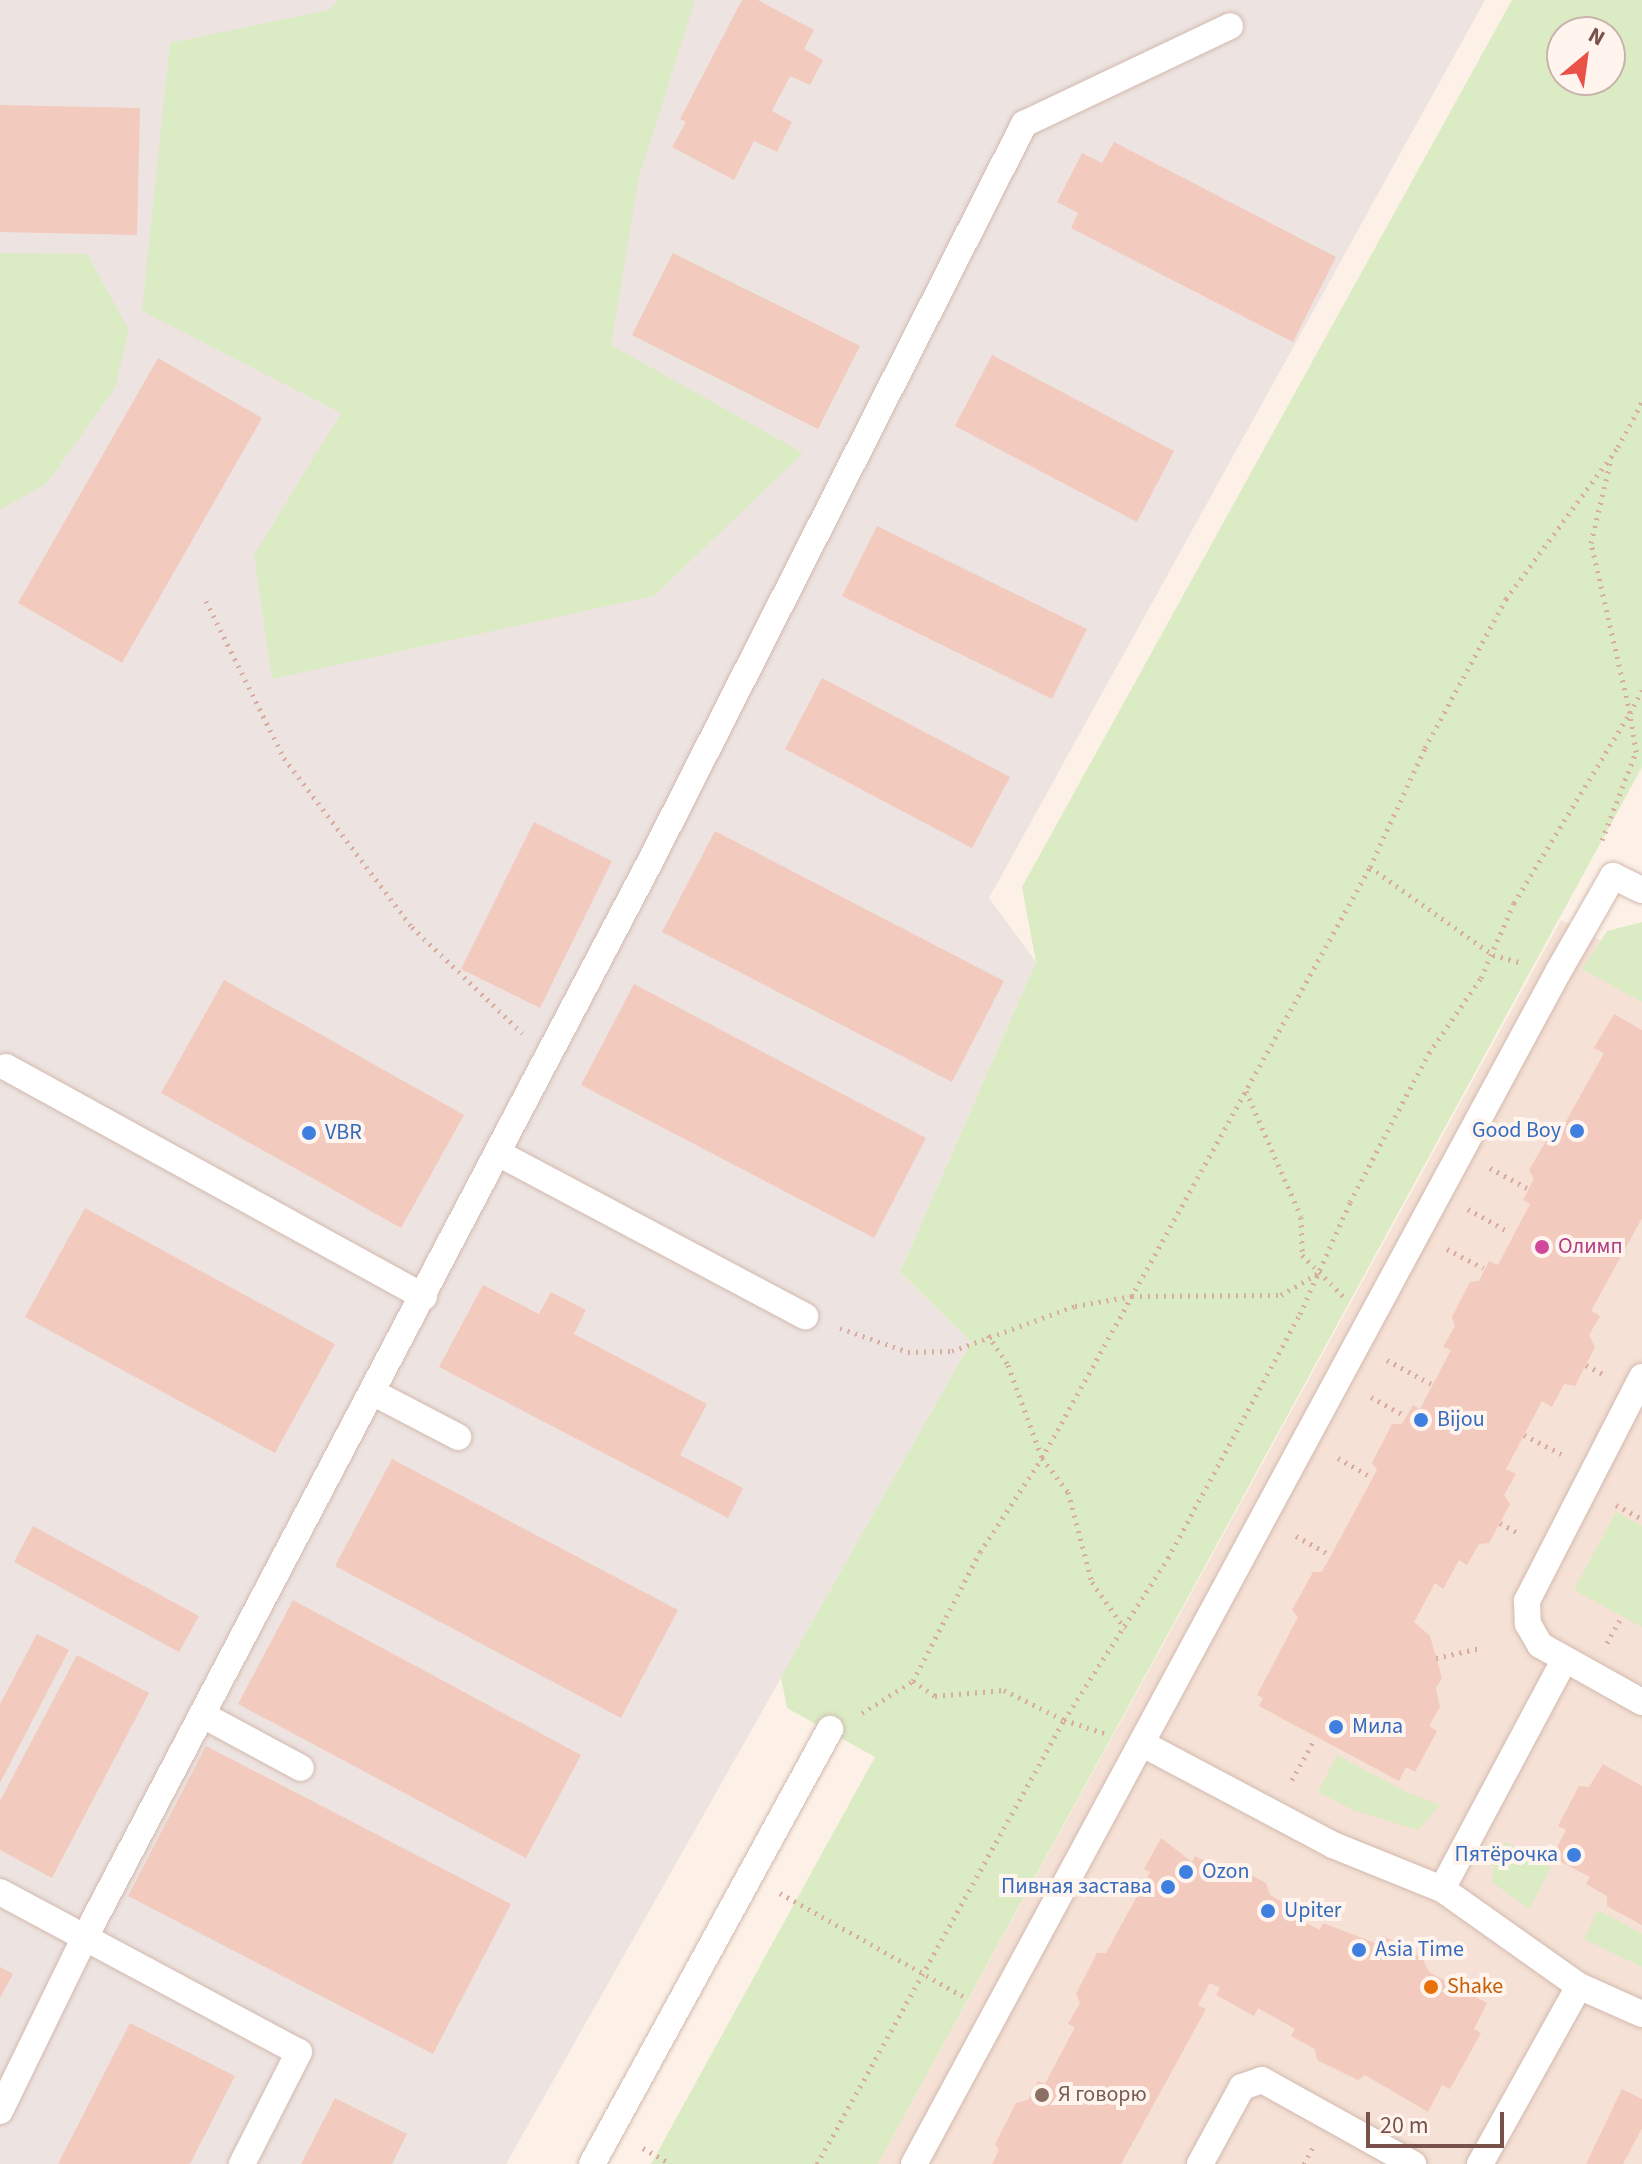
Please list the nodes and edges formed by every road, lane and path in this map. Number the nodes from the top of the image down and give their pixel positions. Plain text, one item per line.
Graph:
1 (1230, 26) dead end
2 (1642, 402) edge
3 (1612, 455) junction
4 (206, 601) dead end
5 (1642, 690) edge
6 (1630, 713) junction
7 (1370, 867) junction
8 (1613, 876) junction
9 (1642, 890) edge
10 (1493, 955) junction
11 (1558, 972) junction
12 (546, 1056) junction
13 (6, 1067) dead end
14 (1245, 1090) junction
15 (498, 1153) junction
16 (1489, 1168) dead end
17 (1527, 1188) dead end
18 (1467, 1209) dead end
19 (1509, 1232) dead end
20 (1446, 1248) dead end
21 (1483, 1268) dead end
22 (1319, 1273) junction
23 (1132, 1296) junction
24 (424, 1297) junction
25 (805, 1316) joint
26 (1370, 1322) junction
27 (988, 1335) junction
28 (1386, 1359) dead end
29 (1586, 1365) dead end
30 (1609, 1377) dead end
31 (1642, 1377) edge
32 (1433, 1385) dead end
33 (374, 1393) junction
34 (1367, 1394) dead end
35 (1403, 1415) dead end
36 (1524, 1435) dead end
37 (458, 1437) dead end
38 (1334, 1456) dead end
39 (1567, 1457) dead end
40 (1042, 1458) junction
41 (1368, 1475) dead end
42 (1500, 1523) dead end
43 (1291, 1534) dead end
44 (1524, 1536) dead end
45 (1327, 1553) dead end
46 (1125, 1629) junction
47 (1480, 1648) dead end
48 (1436, 1658) dead end
49 (1563, 1662) junction
50 (913, 1681) junction
51 (1642, 1702) edge
52 (203, 1715) junction
53 (1064, 1720) junction
54 (830, 1729) joint
55 (1313, 1742) dead end
56 (1143, 1744) junction
57 (301, 1768) dead end
58 (1289, 1785) dead end
59 (749, 1875) junction
60 (1442, 1889) junction
61 (0, 1892) edge
62 (84, 1939) junction
63 (924, 1974) junction
64 (1579, 1986) junction
65 (995, 2014) junction
66 (1642, 2014) edge
67 (0, 2111) edge
68 (242, 2164) edge
69 (592, 2164) edge
70 (817, 2164) edge
71 (914, 2164) edge
72 (1200, 2164) edge
73 (1413, 2164) edge
74 (1480, 2164) edge

1 - 12 lane
2 - 3 path
3 - 6 path
3 - 7 path
4 - 12 path
5 - 6 path
6 - 8 path
6 - 10 path
7 - 10 path
7 - 14 path
8 - 9 lane
8 - 11 lane
10 - 11 path
10 - 22 path
11 - 26 lane
12 - 15 lane
13 - 24 lane
14 - 22 path
14 - 23 path
15 - 24 lane
15 - 25 lane
16 - 17 path
18 - 19 path
20 - 21 path
22 - 23 path
22 - 26 path
22 - 46 path
23 - 27 path
23 - 40 path
24 - 33 lane
25 - 27 path
26 - 56 lane
27 - 40 path
28 - 32 path
29 - 30 path
31 - 49 lane
33 - 37 lane
33 - 52 lane
34 - 35 path
36 - 39 path
38 - 41 path
40 - 46 path
40 - 50 path
42 - 44 path
43 - 45 path
46 - 53 path
47 - 48 path
49 - 51 lane
49 - 60 lane
50 - 53 path
50 - 54 path
52 - 57 lane
52 - 62 lane
53 - 56 path
53 - 63 path
54 - 59 lane
55 - 58 path
56 - 60 lane
56 - 65 lane
59 - 63 path
59 - 69 lane
60 - 64 lane
61 - 62 lane
62 - 67 lane
62 - 68 lane
63 - 65 path
63 - 70 path
64 - 66 lane
64 - 74 lane
65 - 71 lane
72 - 73 lane

